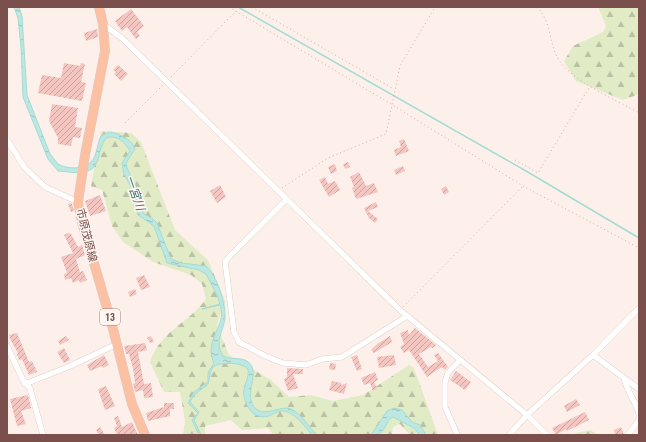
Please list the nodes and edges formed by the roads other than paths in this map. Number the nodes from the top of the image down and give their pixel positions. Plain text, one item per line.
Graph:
1 (99, 7) edge
2 (103, 24) junction
3 (7, 140) edge
4 (287, 199) junction
5 (79, 200) junction
6 (639, 308) edge
7 (407, 316) junction
8 (117, 344) junction
9 (7, 346) edge
10 (593, 355) junction
11 (460, 360) junction
12 (624, 378) junction
13 (25, 384) junction
14 (639, 389) edge
15 (526, 415) junction
16 (457, 434) edge
17 (43, 435) edge
18 (145, 435) edge
19 (509, 435) edge
20 (547, 435) edge
21 (628, 435) edge

1 - 2 main road, 市原茂原線 / 13
2 - 4 street
2 - 5 main road, 市原茂原線 / 13
3 - 5 street
4 - 7 street
4 - 7 street
5 - 8 main road, 市原茂原線 / 13
6 - 10 street
7 - 11 street
8 - 13 street
8 - 18 main road, 市原茂原線 / 13
9 - 13 street
10 - 12 street
10 - 15 street
11 - 15 street
11 - 16 street
12 - 14 street
12 - 21 street
13 - 17 street
15 - 19 street
15 - 20 street

